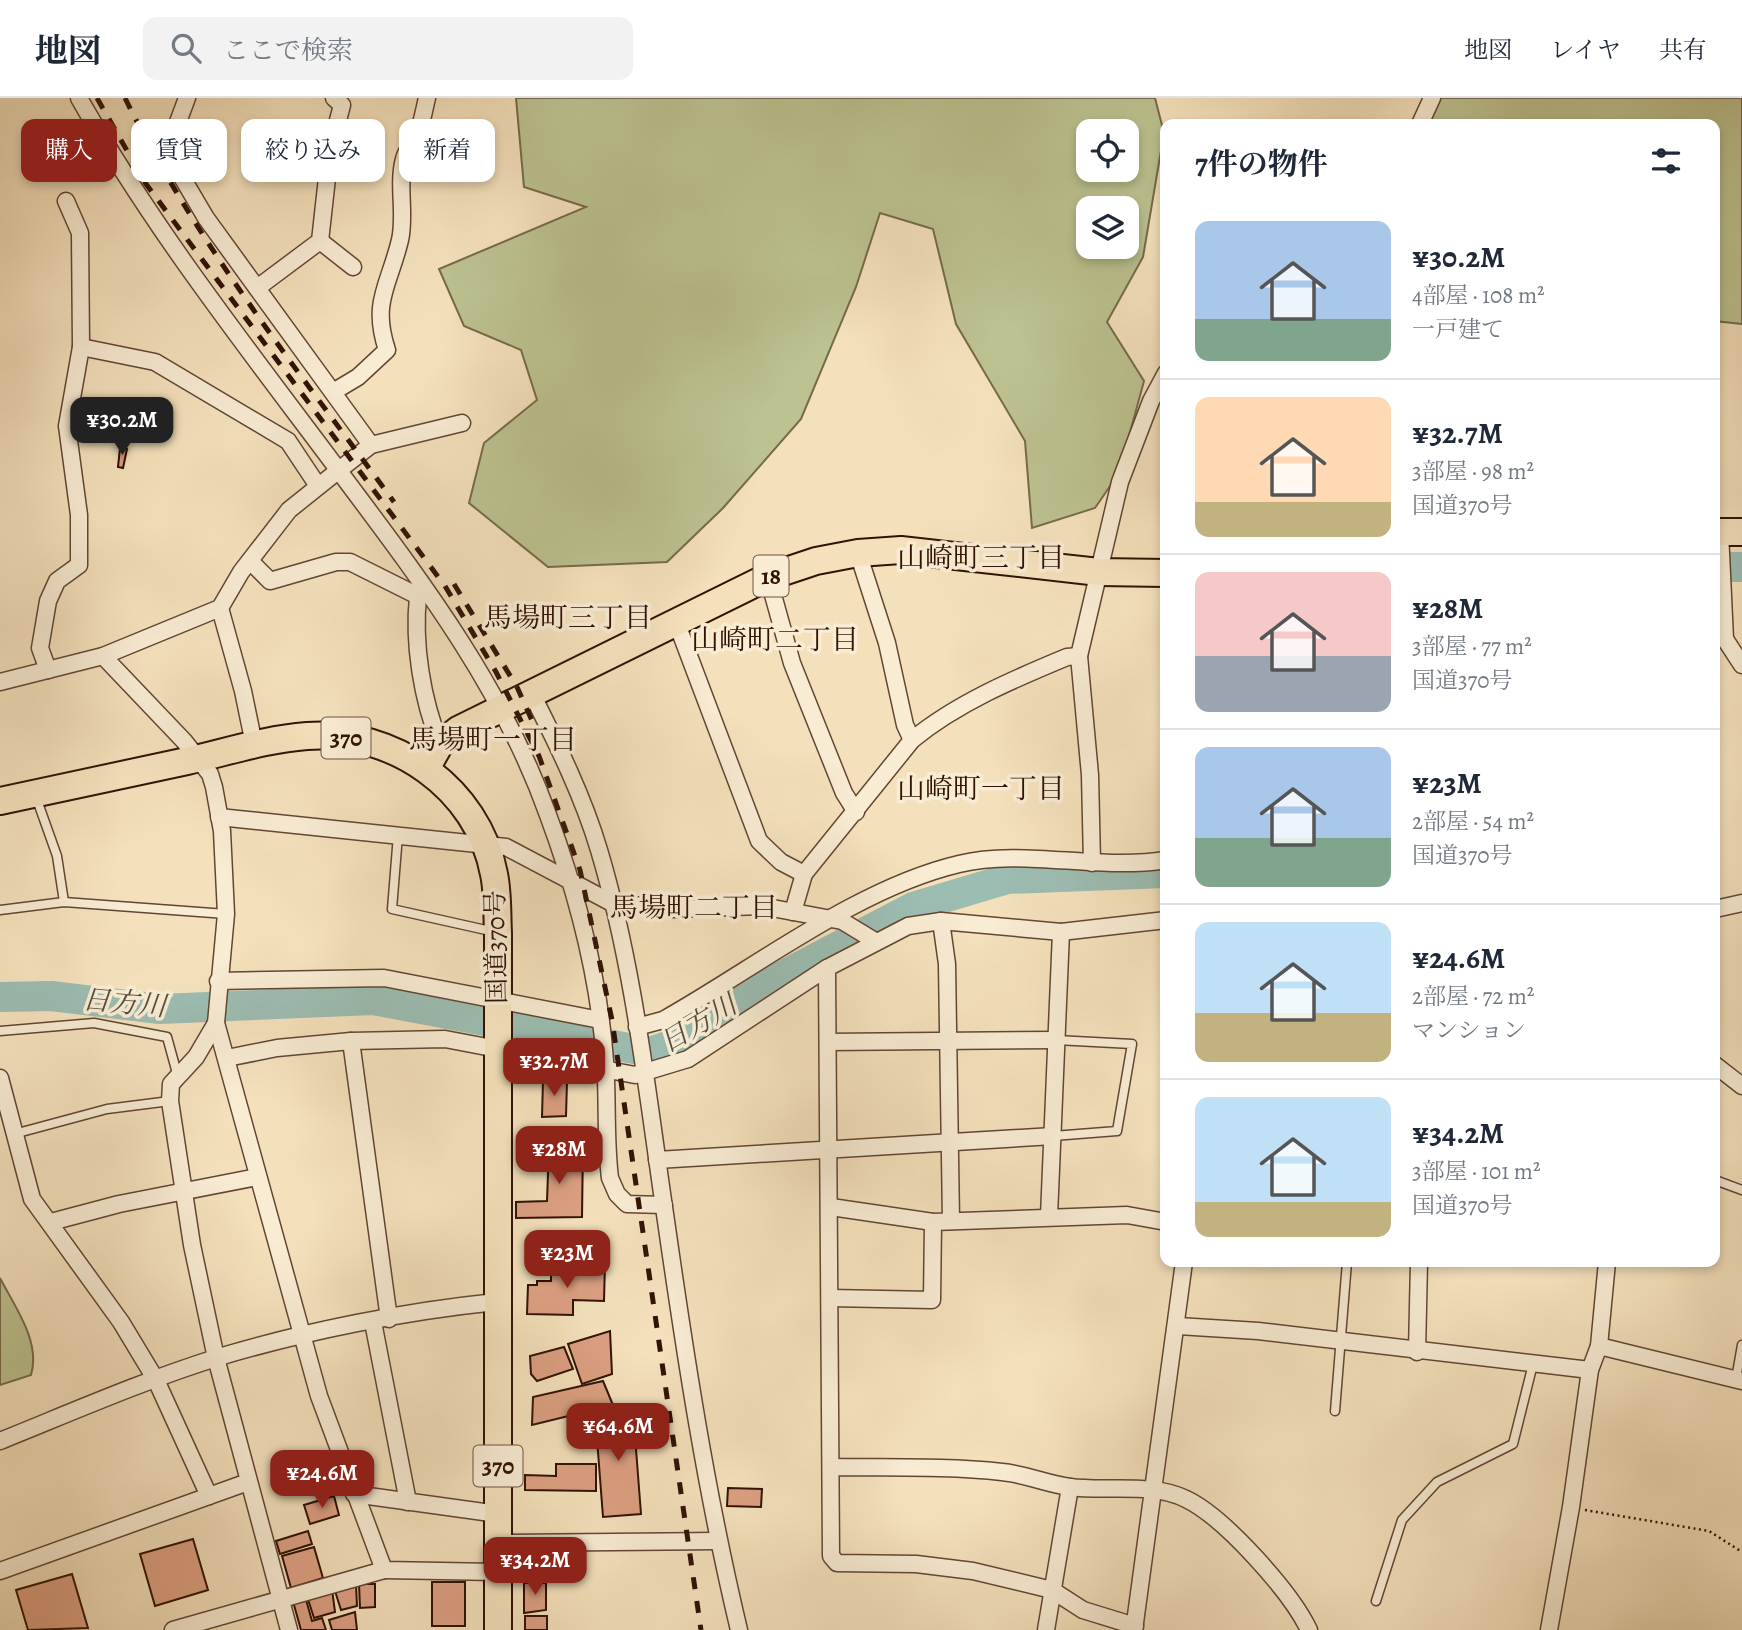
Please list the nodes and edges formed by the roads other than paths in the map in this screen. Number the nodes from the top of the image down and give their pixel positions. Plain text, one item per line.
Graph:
1 (79, 98) edge
2 (187, 98) edge
3 (427, 98) edge
4 (1432, 98) edge
5 (341, 100) edge
6 (1422, 119) edge
7 (66, 201) dead end
8 (320, 241) junction
9 (353, 267) dead end
10 (257, 288) junction
11 (80, 347) junction
12 (1160, 384) edge
13 (333, 393) junction
14 (462, 423) dead end
15 (372, 445) junction
16 (339, 470) junction
17 (318, 486) junction
18 (1724, 537) edge
19 (858, 553) junction
20 (250, 561) junction
21 (1099, 572) junction
22 (1160, 573) edge
23 (768, 577) junction
24 (423, 592) junction
25 (220, 608) junction
26 (677, 624) junction
27 (103, 656) junction
28 (1079, 656) junction
29 (1742, 665) edge
30 (47, 670) junction
31 (0, 682) edge
32 (532, 694) junction
33 (501, 709) junction
34 (912, 740) junction
35 (254, 744) junction
36 (440, 744) junction
37 (197, 759) junction
38 (426, 767) junction
39 (35, 794) junction
40 (0, 801) edge
41 (856, 812) junction
42 (219, 817) junction
43 (398, 835) junction
44 (485, 843) junction
45 (1160, 861) edge
46 (1092, 863) junction
47 (804, 874) junction
48 (570, 881) junction
49 (64, 902) junction
50 (612, 903) junction
51 (1742, 903) edge
52 (1720, 908) edge
53 (0, 910) edge
54 (793, 912) junction
55 (226, 914) junction
56 (837, 920) junction
57 (941, 921) junction
58 (1160, 921) edge
59 (1061, 932) junction
60 (498, 933) junction
61 (872, 938) junction
62 (827, 968) junction
63 (218, 981) junction
64 (216, 1023) junction
65 (497, 1024) junction
66 (601, 1026) junction
67 (637, 1030) junction
68 (0, 1031) edge
69 (351, 1041) junction
70 (946, 1041) junction
71 (1056, 1041) junction
72 (828, 1042) junction
73 (227, 1058) junction
74 (606, 1066) junction
75 (643, 1069) junction
76 (1720, 1069) edge
77 (178, 1077) junction
78 (0, 1078) edge
79 (1742, 1087) edge
80 (170, 1101) junction
81 (14, 1134) junction
82 (1053, 1136) junction
83 (948, 1143) junction
84 (827, 1148) junction
85 (657, 1160) junction
86 (257, 1177) junction
87 (1720, 1182) edge
88 (1742, 1190) edge
89 (183, 1191) junction
90 (664, 1205) junction
91 (831, 1207) junction
92 (1049, 1216) junction
93 (951, 1221) junction
94 (1160, 1221) edge
95 (51, 1222) junction
96 (933, 1222) junction
97 (1184, 1267) edge
98 (1347, 1267) edge
99 (1419, 1267) edge
100 (1607, 1267) edge
101 (830, 1298) junction
102 (496, 1302) junction
103 (381, 1321) junction
104 (1178, 1326) junction
105 (302, 1335) junction
106 (1340, 1342) junction
107 (1742, 1345) edge
108 (1599, 1346) junction
109 (1417, 1352) junction
110 (216, 1358) junction
111 (1533, 1364) junction
112 (1590, 1370) junction
113 (156, 1380) junction
114 (1739, 1380) edge
115 (1335, 1411) dead end
116 (0, 1441) edge
117 (831, 1467) junction
118 (248, 1482) junction
119 (1070, 1487) junction
120 (1151, 1491) junction
121 (354, 1494) junction
122 (209, 1496) junction
123 (408, 1502) junction
124 (498, 1514) junction
125 (718, 1541) junction
126 (498, 1543) junction
127 (384, 1570) junction
128 (0, 1571) edge
129 (498, 1572) junction
130 (1052, 1590) junction
131 (281, 1599) junction
132 (1376, 1601) dead end
133 (1134, 1628) edge
134 (173, 1630) edge
135 (289, 1630) edge
136 (498, 1630) edge
137 (739, 1630) edge
138 (1045, 1630) edge
139 (1309, 1630) edge
140 (1549, 1630) edge

1 - 16 street
2 - 10 street
3 - 13 street
4 - 6 street
5 - 8 street
7 - 11 street
8 - 9 street
8 - 10 street
10 - 13 street
11 - 17 street
11 - 30 street
12 - 21 street
13 - 15 street
14 - 15 street
15 - 16 street
16 - 17 street
16 - 24 street
17 - 20 street
18 - 29 street
19 - 21 main road, 18
19 - 23 main road, 18
19 - 34 street
20 - 24 street
20 - 25 street
21 - 22 main road, 18
21 - 28 street
23 - 26 main road, 18
23 - 41 street
24 - 33 street
24 - 36 street
25 - 27 street
25 - 35 street
26 - 32 main road, 18
26 - 47 street
27 - 30 street
27 - 37 street
28 - 34 street
28 - 46 street
30 - 31 street
32 - 33 main road, 18
32 - 50 street
33 - 36 main road, 18
33 - 48 street
34 - 41 street
35 - 37 main road, 国道370号 / 370
35 - 38 main road, 国道370号 / 370
36 - 38 main road, 18
37 - 39 main road, 国道370号 / 370
37 - 42 street
38 - 44 main road, 国道370号 / 370
39 - 40 main road, 国道370号 / 370
39 - 49 lane
41 - 47 street
42 - 43 street
42 - 55 street
43 - 44 street
43 - 60 lane
44 - 48 street
44 - 60 main road, 国道370号 / 370
45 - 46 street
46 - 56 street
47 - 54 street
48 - 50 street
48 - 66 street
49 - 53 lane
49 - 55 lane
50 - 54 street
50 - 67 street
51 - 52 street
54 - 56 street
55 - 63 street
56 - 61 street
56 - 67 street
57 - 59 street
57 - 61 street
57 - 70 street
58 - 59 street
59 - 71 street
60 - 65 main road, 国道370号 / 370
61 - 62 street
62 - 72 street
62 - 75 street
63 - 64 street
63 - 65 street
64 - 73 street
64 - 77 street
65 - 66 street
65 - 69 street
65 - 74 street
65 - 102 main road, 国道370号 / 370
66 - 74 street
67 - 75 street
68 - 77 lane
69 - 73 street
69 - 103 street
70 - 71 street
70 - 72 street
70 - 83 street
71 - 82 street
71 - 82 lane
72 - 84 street
73 - 86 street
74 - 75 street
74 - 90 street
75 - 85 street
76 - 79 street
77 - 80 street
78 - 81 street
80 - 81 lane
80 - 89 street
81 - 95 street
82 - 83 street
82 - 92 street
83 - 84 street
83 - 93 street
84 - 85 street
84 - 91 street
85 - 90 street
86 - 89 street
86 - 105 street
87 - 88 lane
89 - 95 street
89 - 110 street
90 - 125 street
91 - 96 street
91 - 101 street
92 - 93 street
92 - 94 street
93 - 96 street
95 - 113 street
96 - 101 street
97 - 104 street
98 - 106 lane
99 - 109 street
100 - 108 street
101 - 117 street
102 - 103 street
102 - 124 main road, 国道370号 / 370
103 - 105 street
103 - 123 street
104 - 106 street
104 - 120 street
105 - 110 street
105 - 121 street
106 - 109 street
106 - 115 lane
107 - 114 lane
108 - 112 street
108 - 114 street
109 - 111 street
110 - 113 street
110 - 118 street
111 - 112 street
111 - 132 lane
112 - 140 street
113 - 116 street
113 - 122 street
117 - 119 street
117 - 130 street
118 - 122 street
118 - 131 street
119 - 120 street
119 - 130 street
120 - 133 street
120 - 139 street
121 - 123 street
121 - 127 street
122 - 128 street
123 - 124 street
124 - 126 main road, 国道370号 / 370
125 - 126 street
125 - 137 street
126 - 129 main road, 国道370号 / 370
127 - 129 street
127 - 131 street
129 - 136 main road, 国道370号 / 370
130 - 133 street
130 - 138 street
131 - 134 street
131 - 135 street

